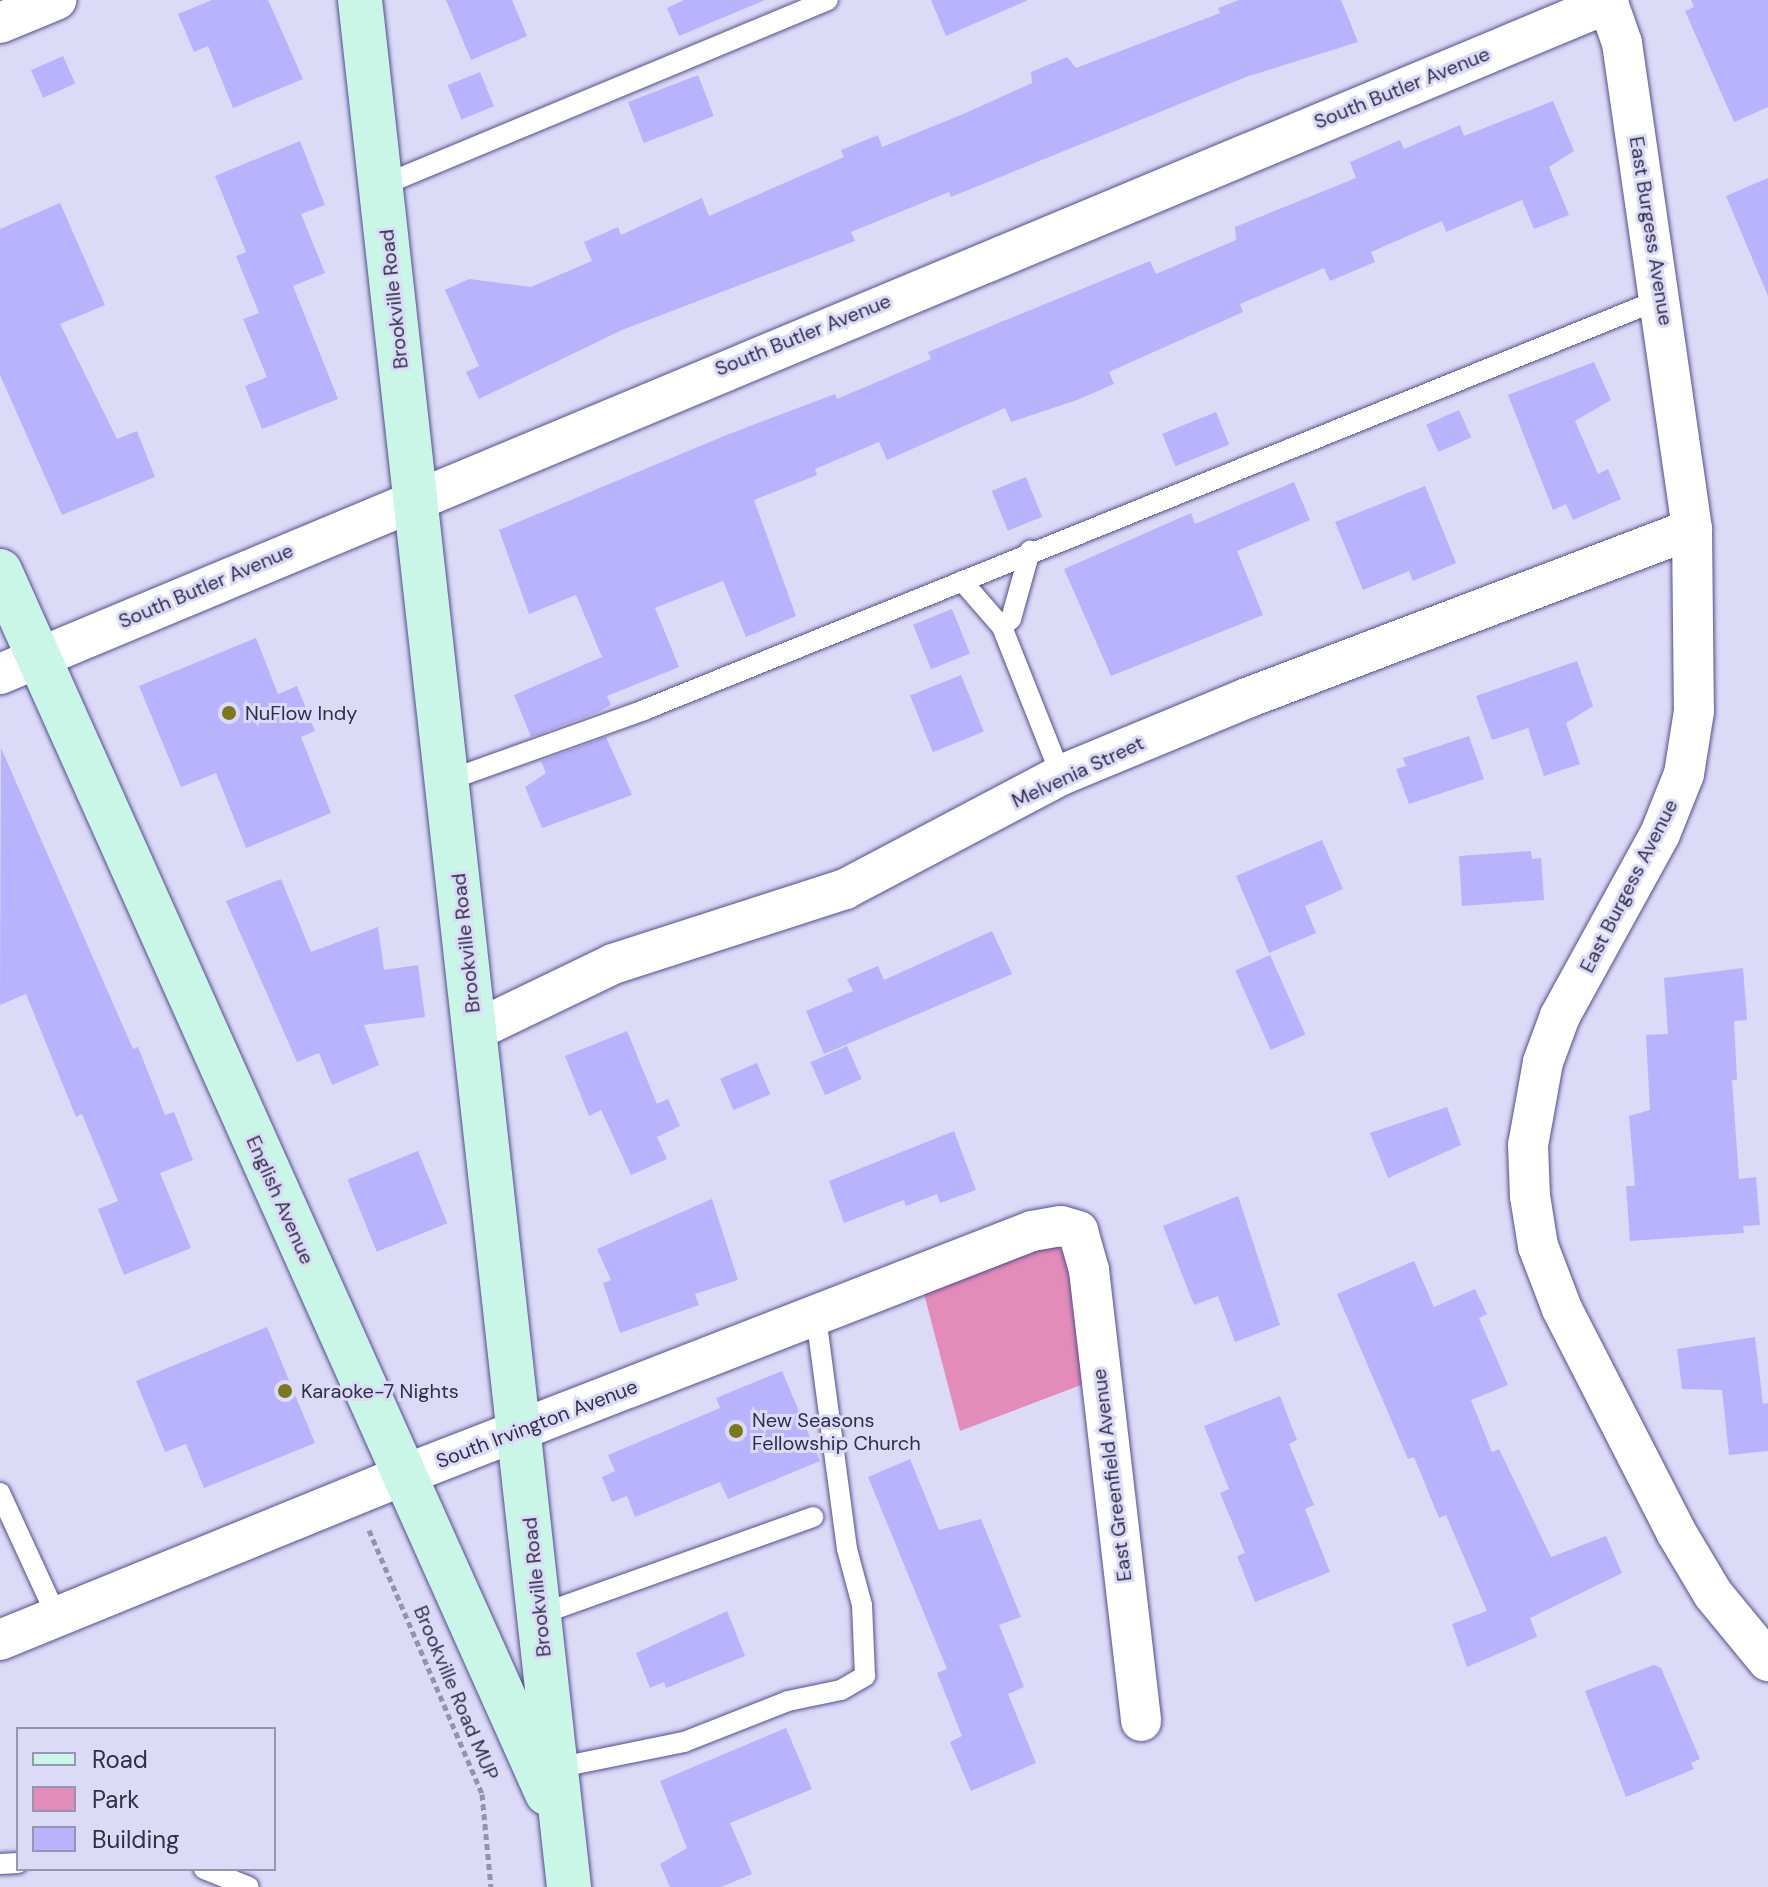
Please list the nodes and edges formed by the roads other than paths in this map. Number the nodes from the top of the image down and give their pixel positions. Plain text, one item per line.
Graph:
1 (56, 0) edge
2 (360, 0) edge
3 (828, 0) edge
4 (1608, 1) edge
5 (0, 23) edge
6 (381, 186) junction
7 (1663, 298) junction
8 (416, 496) junction
9 (1692, 529) junction
10 (1030, 551) junction
11 (0, 571) edge
12 (962, 581) junction
13 (1002, 627) junction
14 (20, 666) edge
15 (1061, 775) junction
16 (449, 780) junction
17 (474, 1031) junction
18 (1078, 1231) joint
19 (816, 1316) junction
20 (519, 1431) junction
21 (404, 1475) junction
22 (0, 1493) edge
23 (813, 1517) dead end
24 (541, 1614) junction
25 (57, 1617) junction
26 (0, 1640) edge
27 (1768, 1661) edge
28 (1141, 1721) dead end
29 (556, 1768) junction
30 (563, 1828) junction
31 (209, 1871) edge
32 (249, 1887) edge
33 (569, 1887) edge

1 - 5 street
2 - 6 street, Brookville Road
3 - 6 lane
4 - 7 street, East Burgess Avenue
4 - 8 street, South Butler Avenue
6 - 8 street, Brookville Road
7 - 9 street, East Burgess Avenue
7 - 10 lane
8 - 14 street, South Butler Avenue
8 - 16 street, Brookville Road
9 - 15 street, Melvenia Street
9 - 27 street, East Burgess Avenue
10 - 12 lane
10 - 13 lane
11 - 14 street, English Avenue
12 - 13 lane
12 - 16 lane
13 - 15 lane
14 - 21 street, English Avenue
15 - 17 street, Melvenia Street
16 - 17 street, Brookville Road
17 - 20 street, Brookville Road
18 - 19 street, South Irvington Avenue
18 - 28 street, East Greenfield Avenue
19 - 20 street, South Irvington Avenue
19 - 29 lane
20 - 21 street, South Irvington Avenue
20 - 24 street, Brookville Road
21 - 25 street, South Irvington Avenue
21 - 30 street, English Avenue
22 - 25 lane
23 - 24 lane
24 - 29 street, Brookville Road
25 - 26 street, South Irvington Avenue
29 - 30 street, Brookville Road
30 - 33 street, Brookville Road
31 - 32 lane

